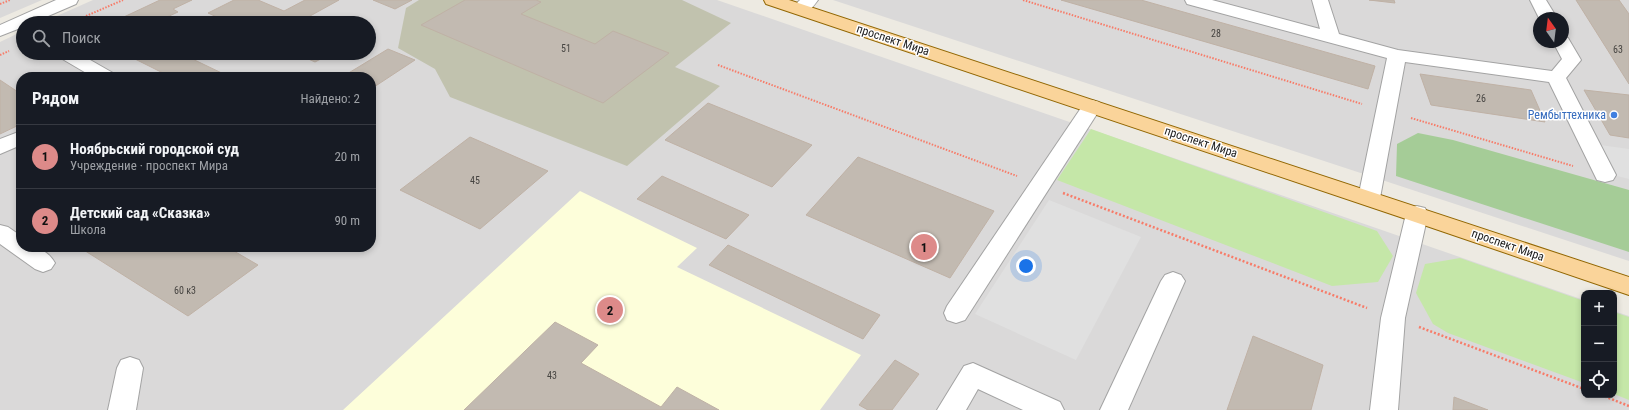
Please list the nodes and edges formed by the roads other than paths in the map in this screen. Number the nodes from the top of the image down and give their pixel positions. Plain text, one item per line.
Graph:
1 (70, 0) edge
2 (772, 0) edge
3 (1193, 0) edge
4 (1320, 0) edge
5 (1538, 0) edge
6 (805, 5) edge
7 (1545, 12) edge
8 (37, 16) edge
9 (1331, 38) junction
10 (1565, 48) edge
11 (1397, 56) junction
12 (77, 60) edge
13 (97, 72) edge
14 (1556, 77) junction
15 (1092, 106) junction
16 (16, 139) edge
17 (0, 147) edge
18 (1605, 175) road end
19 (1369, 198) junction
20 (1417, 214) junction
21 (0, 233) edge
22 (16, 244) edge
23 (27, 252) edge
24 (43, 263) dead end
25 (1173, 280) dead end
26 (1629, 286) edge
27 (956, 313) dead end
28 (130, 368) dead end
29 (122, 410) edge
30 (951, 410) edge
31 (1050, 410) edge
32 (1114, 410) edge
33 (1384, 410) edge

1 - 8 street
2 - 6 main road, проспект Мира
3 - 9 street
4 - 9 street
5 - 7 street
6 - 15 main road, проспект Мира
9 - 11 street
10 - 14 street
11 - 14 street
11 - 19 street
12 - 13 street
14 - 18 street
15 - 19 main road, проспект Мира
15 - 27 street
16 - 17 street
19 - 20 main road, проспект Мира
20 - 26 main road, проспект Мира
20 - 33 street
21 - 22 street
23 - 24 street
25 - 32 street
28 - 29 street
30 - 31 street

